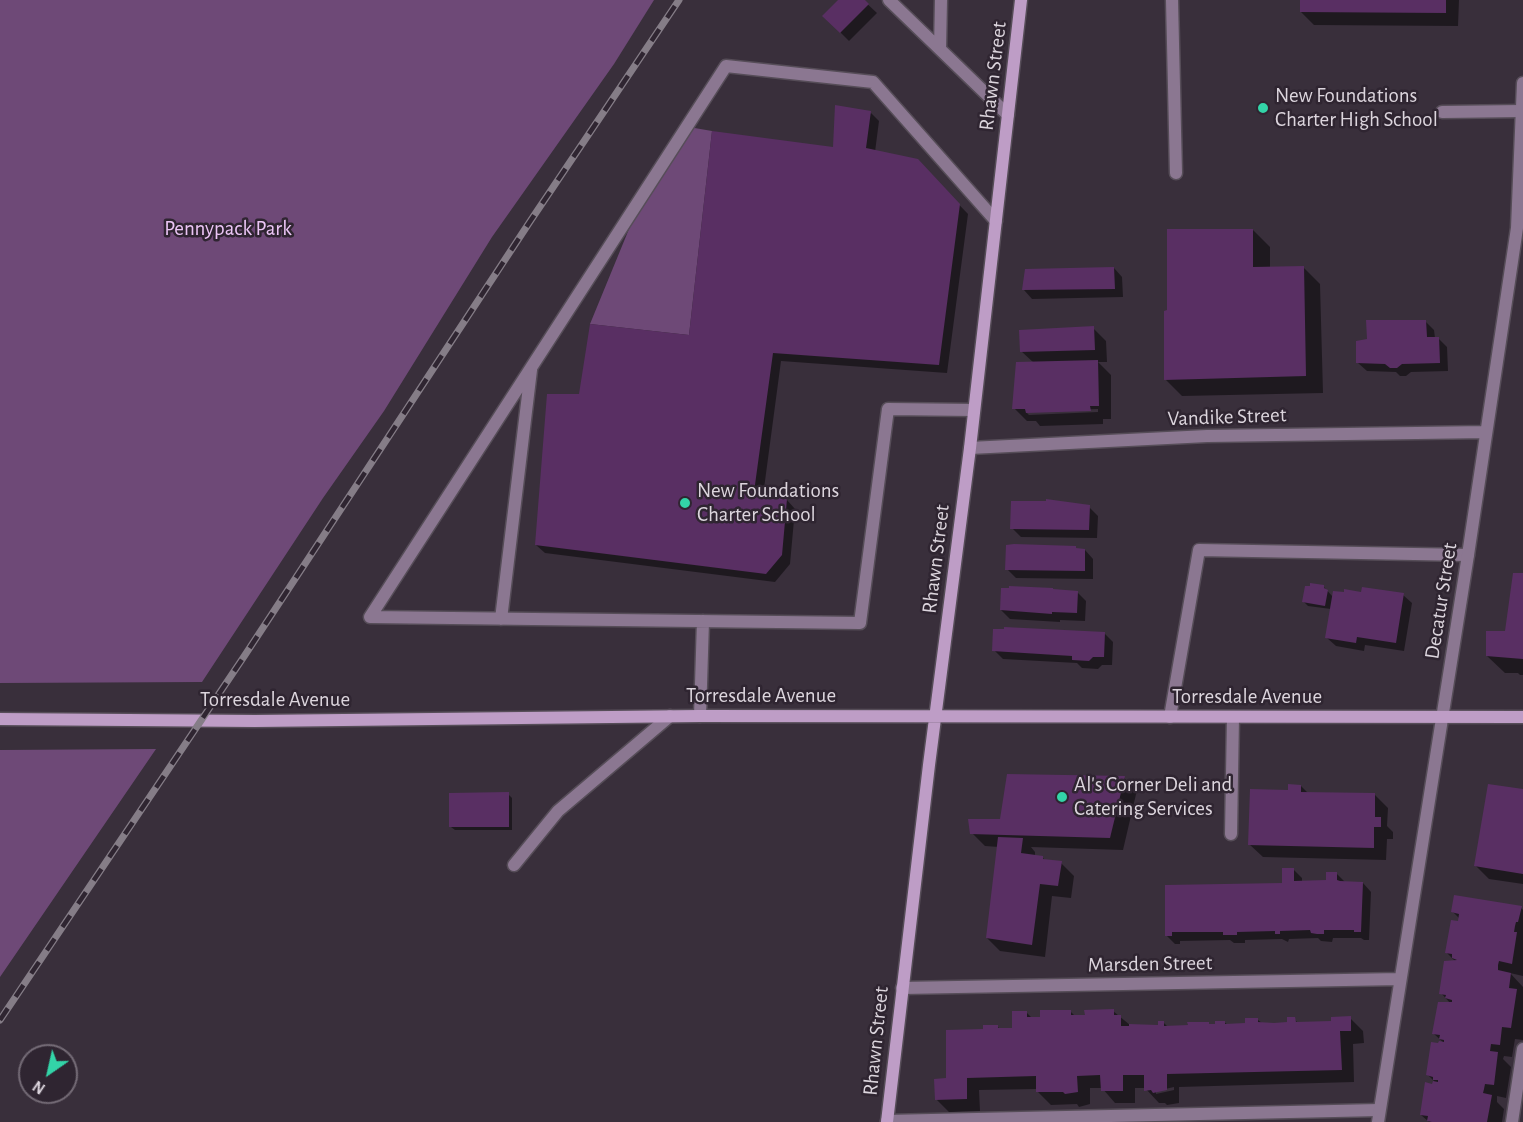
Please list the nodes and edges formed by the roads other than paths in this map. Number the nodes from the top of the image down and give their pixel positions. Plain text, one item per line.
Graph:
1 (889, 0) edge
2 (941, 0) edge
3 (1022, 0) edge
4 (1172, 0) edge
5 (940, 49) junction
6 (1523, 83) edge
7 (1522, 111) edge
8 (1442, 112) dead end
9 (1008, 115) junction
10 (1176, 173) dead end
11 (996, 221) junction
12 (532, 367) junction
13 (974, 410) junction
14 (1486, 432) junction
15 (969, 448) junction
16 (1468, 555) junction
17 (501, 619) junction
18 (703, 621) junction
19 (670, 716) junction
20 (700, 716) junction
21 (935, 716) junction
22 (1442, 716) junction
23 (1170, 717) junction
24 (1233, 717) junction
25 (1523, 717) edge
26 (0, 719) edge
27 (1231, 834) dead end
28 (514, 865) dead end
29 (1400, 979) junction
30 (902, 988) junction
31 (1523, 1050) edge
32 (1378, 1116) edge
33 (887, 1122) edge
34 (1512, 1122) edge

1 - 5 street
2 - 5 street
3 - 9 street, Rhawn Street
4 - 10 street
5 - 9 street
6 - 7 street, Decatur Street
7 - 8 street
7 - 14 street, Decatur Street
9 - 11 street, Rhawn Street
11 - 12 street
11 - 13 street, Rhawn Street
12 - 17 street
12 - 17 street
13 - 15 street, Rhawn Street
13 - 18 street
14 - 15 street, Vandike Street
14 - 16 street, Decatur Street
15 - 21 street, Rhawn Street
16 - 22 street, Decatur Street
16 - 23 street
17 - 18 street
18 - 20 street
19 - 20 street, Torresdale Avenue
19 - 26 street, Torresdale Avenue
19 - 28 street
20 - 21 street, Torresdale Avenue
21 - 23 street, Torresdale Avenue
21 - 30 street, Rhawn Street
22 - 24 street, Torresdale Avenue
22 - 25 street, Torresdale Avenue
22 - 29 street, Decatur Street
23 - 24 street, Torresdale Avenue
24 - 27 street
29 - 30 street, Marsden Street
29 - 32 street, Decatur Street
30 - 33 street, Rhawn Street
31 - 34 street
32 - 33 street

